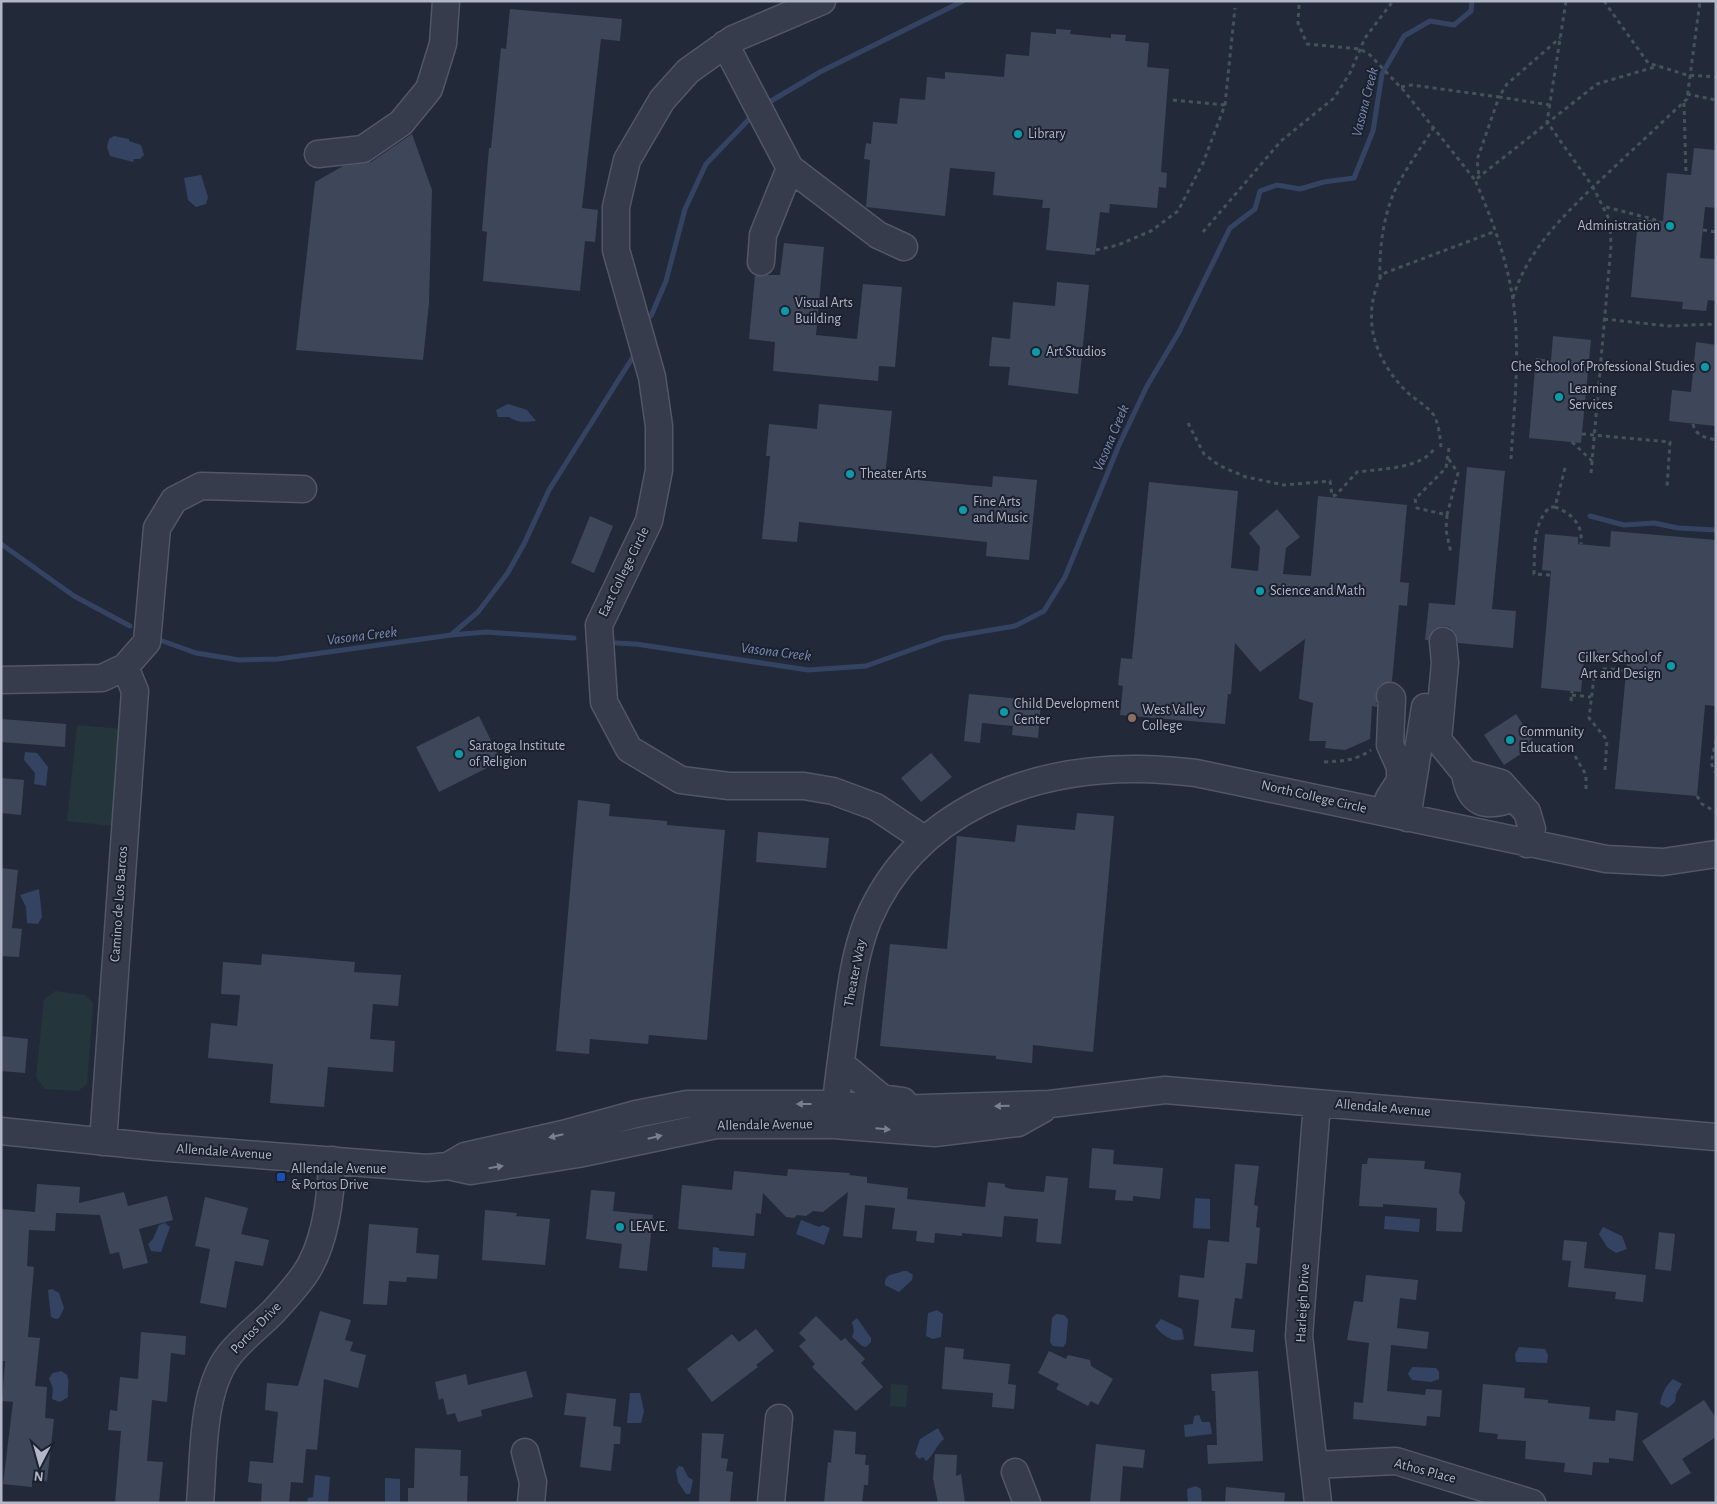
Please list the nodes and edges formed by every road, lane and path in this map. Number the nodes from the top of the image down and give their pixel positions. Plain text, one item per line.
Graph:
1 (446, 1) edge
2 (822, 1) edge
3 (1393, 1) edge
4 (1566, 1) edge
5 (1604, 1) edge
6 (1700, 1) edge
7 (1299, 6) dead end
8 (1235, 8) dead end
9 (1560, 37) junction
10 (725, 44) junction
11 (1360, 49) junction
12 (1658, 66) junction
13 (1689, 75) junction
14 (1716, 77) edge
15 (1400, 87) junction
16 (1687, 94) junction
17 (1499, 97) junction
18 (1173, 100) dead end
19 (1716, 100) edge
20 (1684, 103) junction
21 (1225, 105) junction
22 (1550, 105) junction
23 (1547, 122) junction
24 (1434, 127) junction
25 (318, 154) dead end
26 (790, 168) junction
27 (1686, 175) dead end
28 (1479, 176) junction
29 (1475, 180) junction
30 (1593, 187) junction
31 (1605, 207) junction
32 (1656, 220) dead end
33 (1703, 230) dead end
34 (1496, 231) junction
35 (1203, 232) dead end
36 (1716, 232) edge
37 (904, 247) dead end
38 (1096, 250) dead end
39 (760, 262) dead end
40 (1380, 279) junction
41 (1512, 299) junction
42 (1604, 319) junction
43 (1716, 324) edge
44 (1188, 423) dead end
45 (1693, 424) dead end
46 (1582, 434) dead end
47 (1594, 436) junction
48 (1716, 440) edge
49 (1572, 442) dead end
50 (1435, 447) dead end
51 (1441, 447) dead end
52 (1449, 448) dead end
53 (1448, 457) junction
54 (1512, 459) dead end
55 (1592, 461) junction
56 (1565, 468) dead end
57 (1591, 472) dead end
58 (1667, 487) dead end
59 (303, 489) dead end
60 (1555, 507) junction
61 (1447, 515) junction
62 (1581, 544) dead end
63 (1451, 554) dead end
64 (1550, 575) dead end
65 (125, 667) junction
66 (1626, 671) dead end
67 (1, 680) edge
68 (1390, 696) dead end
69 (1592, 697) junction
70 (1572, 701) dead end
71 (1389, 740) junction
72 (1716, 740) edge
73 (1575, 756) dead end
74 (1324, 762) dead end
75 (1605, 770) dead end
76 (1716, 773) edge
77 (1586, 791) dead end
78 (1697, 796) dead end
79 (1716, 812) edge
80 (1396, 815) junction
81 (924, 839) junction
82 (1527, 844) junction
83 (1716, 854) edge
84 (840, 1064) junction
85 (1317, 1103) junction
86 (1050, 1104) junction
87 (943, 1107) junction
88 (835, 1114) junction
89 (1, 1131) edge
90 (1716, 1137) edge
91 (103, 1142) junction
92 (332, 1160) junction
93 (779, 1418) dead end
94 (525, 1452) dead end
95 (1314, 1465) junction
96 (1016, 1472) dead end
97 (200, 1503) edge
98 (531, 1503) edge
99 (771, 1503) edge
100 (1027, 1503) edge
101 (1318, 1503) edge
102 (1532, 1503) edge

1 - 25 street
2 - 10 street, East College Circle
3 - 11 path
4 - 9 path
5 - 12 path
6 - 13 path
7 - 11 path
8 - 21 path
9 - 17 path
9 - 22 path
10 - 26 street
10 - 81 street, East College Circle
11 - 15 path
11 - 35 path
12 - 13 path
12 - 23 path
13 - 14 path
13 - 16 path
15 - 17 path
15 - 24 path
16 - 19 path
16 - 20 path
17 - 22 path
17 - 28 path
18 - 21 path
20 - 27 path
20 - 30 path
21 - 38 path
22 - 23 path
23 - 28 path
23 - 30 path
24 - 29 path
24 - 40 path
26 - 37 street
26 - 39 street
28 - 29 path
29 - 34 path
30 - 31 path
30 - 41 path
31 - 32 path
31 - 42 path
33 - 36 path
34 - 40 path
34 - 41 path
40 - 51 path
41 - 54 path
42 - 43 path
42 - 47 path
44 - 50 path
45 - 48 path
46 - 47 path
47 - 55 path
47 - 58 path
49 - 55 path
52 - 53 path
53 - 61 path
53 - 61 path
55 - 57 path
56 - 60 path
59 - 65 street
60 - 62 path
60 - 64 path
61 - 63 path
65 - 67 street
65 - 91 street, Camino de Los Barcos
66 - 69 path
68 - 71 street
69 - 70 path
69 - 75 path
71 - 74 path
71 - 80 street
72 - 76 path
73 - 77 path
78 - 79 path
80 - 81 street, North College Circle
80 - 82 street, North College Circle
80 - 82 street
81 - 84 street, Theater Way
82 - 83 street, North College Circle
84 - 87 street
84 - 88 street, Theater Way
85 - 86 street, Allendale Avenue
85 - 90 street, Allendale Avenue
85 - 95 street, Harleigh Drive
86 -> 87 street, Allendale Avenue
88 -> 86 street, Allendale Avenue
87 - 88 street, Allendale Avenue
88 - 92 street, Allendale Avenue
89 - 91 street, Allendale Avenue
91 - 92 street, Allendale Avenue
92 - 97 street, Portos Drive
93 - 99 street
94 - 98 street
95 - 101 street, Harleigh Drive
95 - 102 street, Athos Place
96 - 100 street

